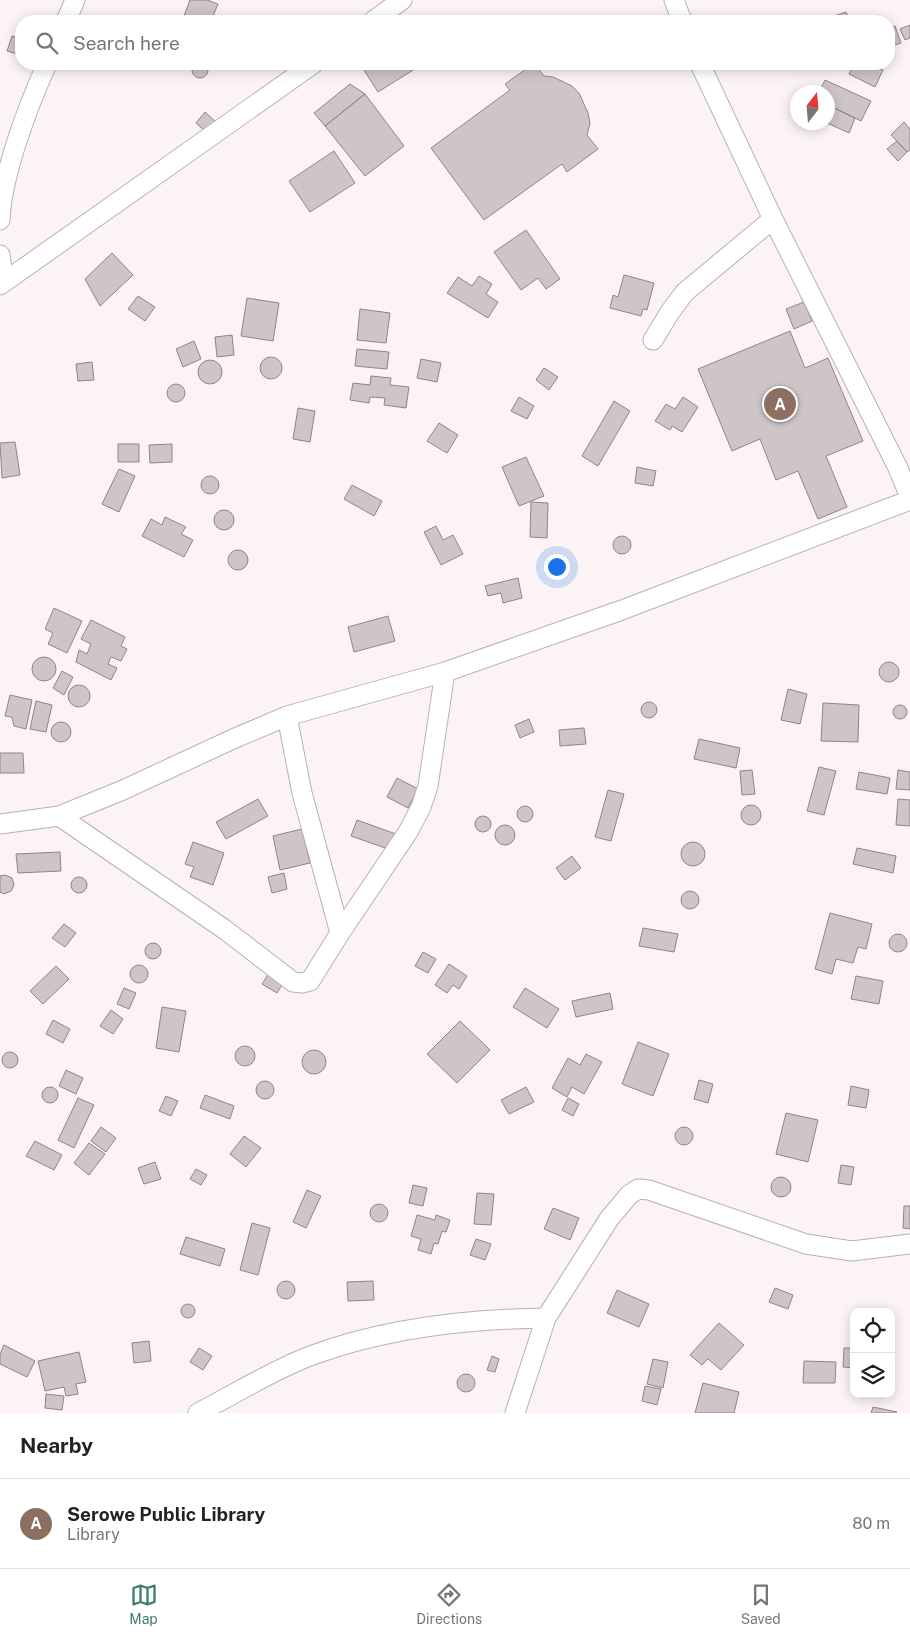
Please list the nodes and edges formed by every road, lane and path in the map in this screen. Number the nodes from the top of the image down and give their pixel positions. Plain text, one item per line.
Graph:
1 (75, 0) edge
2 (402, 0) edge
3 (674, 0) edge
4 (69, 15) edge
5 (381, 15) edge
6 (680, 15) edge
7 (45, 70) edge
8 (305, 70) edge
9 (703, 70) edge
10 (773, 218) junction
11 (0, 220) edge
12 (0, 255) edge
13 (2, 284) edge
14 (653, 340) dead end
15 (904, 464) edge
16 (910, 499) edge
17 (445, 672) junction
18 (287, 716) junction
19 (59, 816) junction
20 (0, 824) edge
21 (340, 932) junction
22 (910, 1244) edge
23 (546, 1318) junction
24 (198, 1413) edge
25 (515, 1413) edge

1 - 4 street
2 - 5 street
3 - 6 street
7 - 11 street
8 - 13 street
9 - 10 street
10 - 14 street
10 - 15 street
12 - 13 street
15 - 16 street
16 - 17 street
17 - 18 street
17 - 21 street
18 - 19 street
18 - 21 street
19 - 20 street
19 - 21 street
22 - 23 street
23 - 24 street
23 - 25 street

